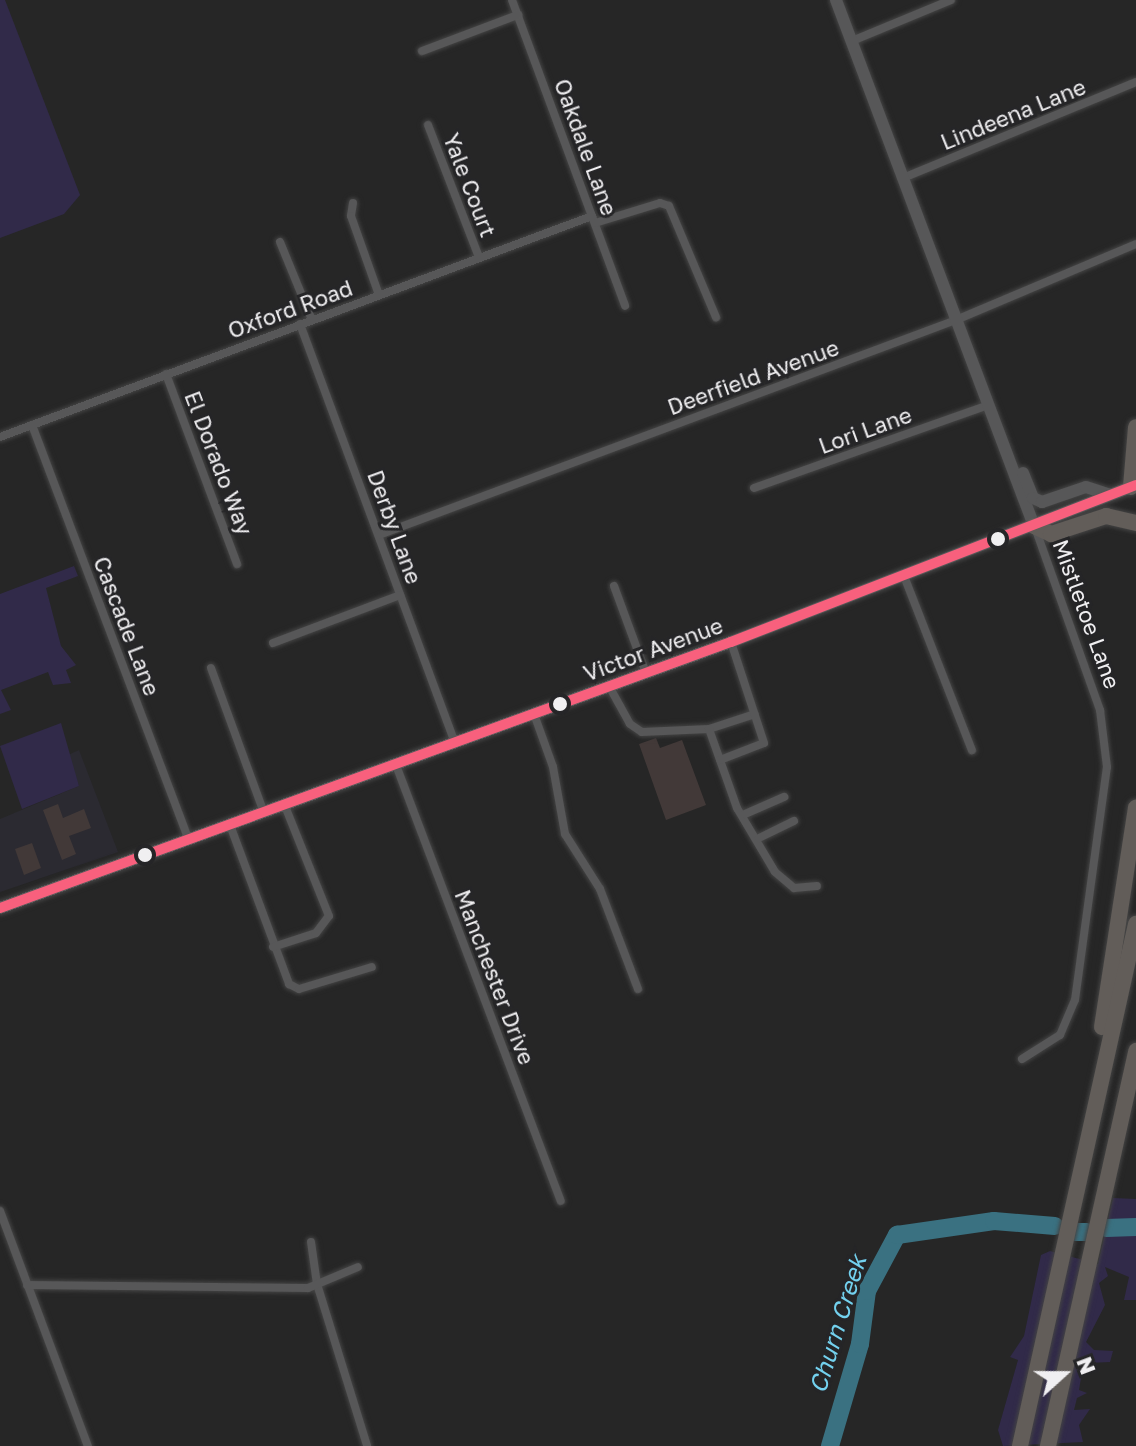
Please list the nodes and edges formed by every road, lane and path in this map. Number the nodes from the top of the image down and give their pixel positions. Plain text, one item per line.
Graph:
1 (512, 0) edge
2 (836, 0) edge
3 (951, 0) edge
4 (518, 15) junction
5 (852, 41) junction
6 (422, 51) dead end
7 (1136, 82) edge
8 (428, 125) dead end
9 (903, 178) junction
10 (353, 203) dead end
11 (594, 219) junction
12 (280, 242) dead end
13 (1136, 244) edge
14 (479, 257) junction
15 (379, 295) junction
16 (625, 306) dead end
17 (716, 317) dead end
18 (312, 320) junction
19 (956, 320) junction
20 (300, 324) junction
21 (166, 374) junction
22 (988, 405) junction
23 (32, 425) junction
24 (1136, 427) edge
25 (0, 437) edge
26 (1005, 450) junction
27 (1134, 486) edge
28 (754, 488) dead end
29 (1110, 495) junction
30 (1136, 523) edge
31 (1034, 526) junction
32 (379, 535) junction
33 (237, 564) dead end
34 (904, 576) junction
35 (614, 586) dead end
36 (400, 595) junction
37 (731, 642) junction
38 (273, 643) dead end
39 (211, 668) dead end
40 (646, 673) junction
41 (609, 686) junction
42 (534, 714) junction
43 (755, 714) junction
44 (709, 729) junction
45 (455, 743) junction
46 (972, 750) dead end
47 (720, 760) junction
48 (396, 765) junction
49 (784, 797) dead end
50 (285, 806) junction
51 (1136, 808) edge
52 (264, 813) junction
53 (745, 814) junction
54 (794, 821) dead end
55 (230, 825) junction
56 (759, 838) junction
57 (189, 840) junction
58 (817, 886) dead end
59 (0, 908) edge
60 (1136, 924) edge
61 (273, 947) junction
62 (372, 967) dead end
63 (638, 989) dead end
64 (1136, 1051) edge
65 (1022, 1059) dead end
66 (1100, 1068) junction
67 (561, 1201) dead end
68 (0, 1211) edge
69 (4, 1234) edge
70 (311, 1242) dead end
71 (358, 1267) dead end
72 (317, 1284) junction
73 (27, 1285) junction
74 (88, 1446) edge
75 (367, 1446) edge
76 (1020, 1446) edge
77 (1048, 1446) edge

1 - 4 street, Oakdale Lane
2 - 5 main road, Mistletoe Lane
3 - 5 street
4 - 6 street
4 - 11 street, Oakdale Lane
5 - 9 main road, Mistletoe Lane
7 - 9 street, Lindeena Lane
8 - 14 street, Yale Court
9 - 19 main road, Mistletoe Lane
10 - 15 street
11 - 14 street, Oxford Road
11 - 16 street, Oakdale Lane
11 - 17 street, Oxford Road
12 - 18 street
13 - 19 street, Deerfield Avenue
14 - 15 street, Oxford Road
15 - 18 street, Oxford Road
18 - 20 street, Oxford Road
19 - 22 main road, Mistletoe Lane
19 - 32 street, Deerfield Avenue
20 - 21 street, Oxford Road
20 - 32 street, Derby Lane
21 - 23 street, Oxford Road
21 - 33 street, El Dorado Way
22 - 26 main road, Mistletoe Lane
22 - 28 street, Lori Lane
23 - 25 street, Oxford Road
23 - 57 street, Cascade Lane
24 - 27 highway
26 - 29 main road
26 - 31 main road, Mistletoe Lane
27 - 29 main road, Victor Avenue
29 - 31 main road, Victor Avenue
30 - 31 highway
31 - 34 main road, Victor Avenue
31 - 65 street, Mistletoe Lane
32 - 36 street, Derby Lane
34 - 37 main road, Victor Avenue
34 - 46 street
35 - 40 street
36 - 38 street
36 - 45 street, Derby Lane
37 - 40 main road, Victor Avenue
37 - 43 street
39 - 52 street
40 - 41 main road, Victor Avenue
41 - 42 main road, Victor Avenue
41 - 44 street
42 - 45 main road, Victor Avenue
42 - 63 street
43 - 44 street
43 - 47 street
44 - 47 street
45 - 48 main road, Victor Avenue
47 - 53 street
48 - 50 main road, Victor Avenue
48 - 67 street, Manchester Drive
49 - 53 street
50 - 52 main road, Victor Avenue
50 - 61 street
51 - 66 highway
52 - 55 main road, Victor Avenue
53 - 56 street
54 - 56 street
55 - 57 main road, Victor Avenue
55 - 61 street
56 - 58 street
57 - 59 main road, Victor Avenue
60 - 66 highway
61 - 62 street
64 - 77 highway
66 - 76 highway
68 - 69 street
69 - 73 street
70 - 72 street
71 - 72 street
72 - 73 street
72 - 75 street
73 - 74 street

